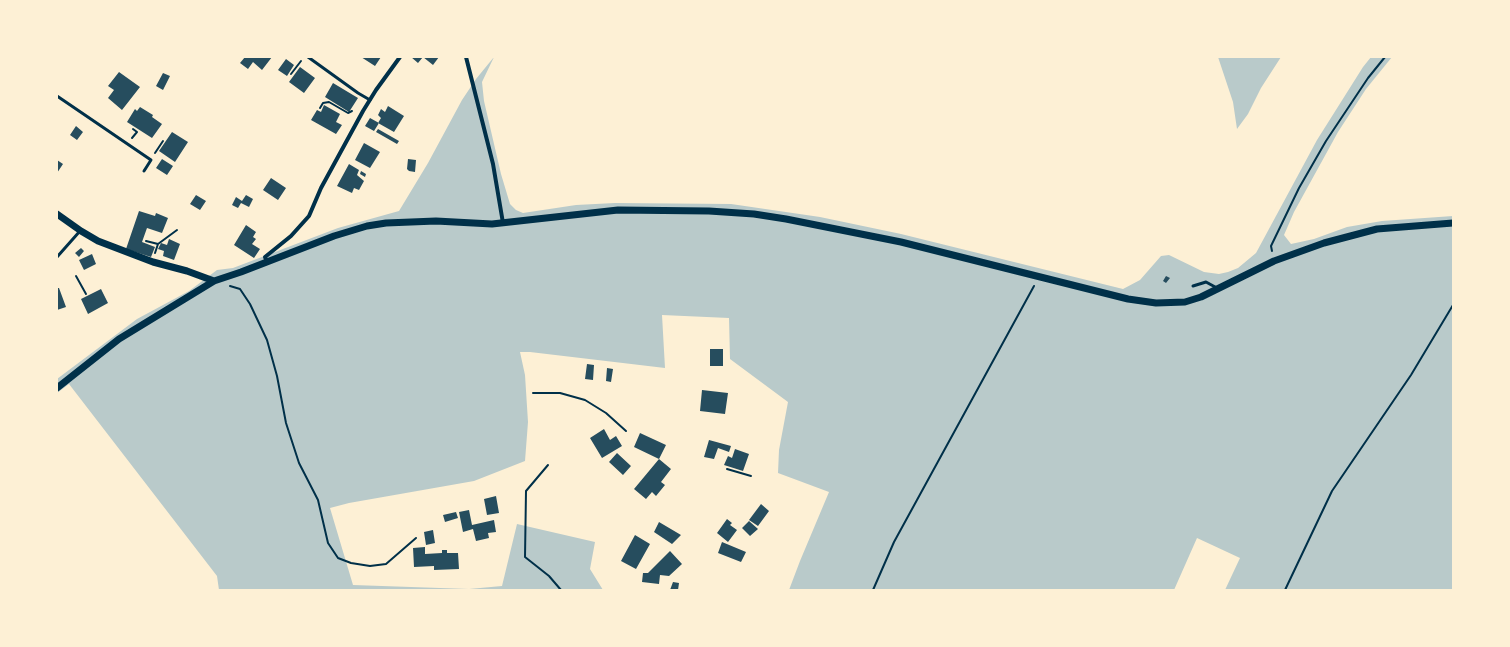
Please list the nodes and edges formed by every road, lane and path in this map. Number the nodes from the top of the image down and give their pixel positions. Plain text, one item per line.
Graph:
1 (308, 57) edge
2 (400, 57) edge
3 (466, 57) edge
4 (1385, 57) edge
5 (303, 59) dead end
6 (291, 74) dead end
7 (57, 96) edge
8 (370, 100) junction
9 (355, 107) dead end
10 (320, 108) dead end
11 (133, 129) dead end
12 (163, 141) dead end
13 (137, 142) dead end
14 (151, 160) junction
15 (144, 171) dead end
16 (57, 214) edge
17 (503, 223) junction
18 (1453, 223) edge
19 (177, 230) dead end
20 (81, 231) junction
21 (146, 241) dead end
22 (158, 244) junction
23 (57, 257) edge
24 (154, 258) dead end
25 (1274, 261) junction
26 (267, 262) junction
27 (76, 276) dead end
28 (1037, 276) junction
29 (214, 281) junction
30 (1193, 286) dead end
31 (1218, 288) junction
32 (86, 294) dead end
33 (1453, 305) edge
34 (57, 388) edge
35 (533, 393) dead end
36 (626, 431) dead end
37 (548, 465) dead end
38 (727, 469) dead end
39 (751, 476) dead end
40 (416, 538) dead end
41 (561, 590) edge
42 (873, 590) edge
43 (1285, 590) edge

1 - 8 lane
2 - 8 street
3 - 17 street
4 - 25 path
5 - 6 path
7 - 14 lane
8 - 26 street
9 - 10 path
11 - 13 path
12 - 14 path
14 - 15 lane
16 - 20 street
17 - 26 street
17 - 28 street
18 - 25 street
19 - 22 path
20 - 23 lane
20 - 29 street
21 - 22 path
22 - 24 path
25 - 31 street
26 - 29 street
27 - 32 path
28 - 31 street
28 - 42 path
29 - 34 street
29 - 40 path
30 - 31 lane
33 - 43 path
35 - 36 path
37 - 41 path
38 - 39 path

